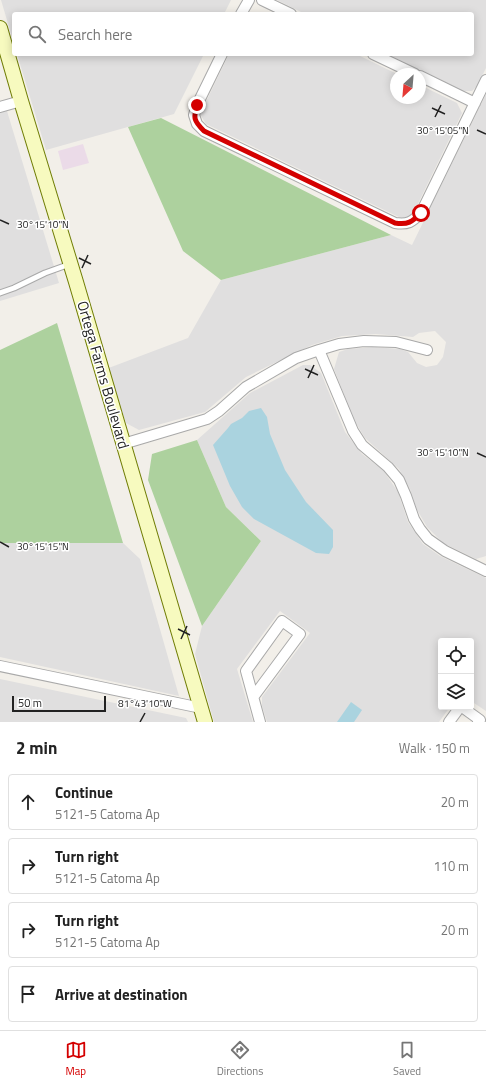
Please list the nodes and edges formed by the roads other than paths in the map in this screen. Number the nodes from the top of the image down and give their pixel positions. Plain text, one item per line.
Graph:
1 (249, 0) edge
2 (262, 0) edge
3 (242, 12) edge
4 (287, 12) edge
5 (0, 28) edge
6 (221, 56) edge
7 (378, 56) edge
8 (403, 68) edge
9 (426, 79) edge
10 (486, 80) edge
11 (21, 101) junction
12 (475, 103) junction
13 (0, 107) edge
14 (70, 264) junction
15 (0, 293) edge
16 (319, 350) junction
17 (427, 350) dead end
18 (123, 444) junction
19 (486, 571) edge
20 (0, 666) edge
21 (254, 696) junction
22 (201, 708) junction
23 (459, 710) edge
24 (465, 710) edge
25 (481, 721) edge
26 (205, 722) edge
27 (260, 722) edge
28 (449, 722) edge

1 - 3 street
2 - 4 street
5 - 11 street, Ortega Farms Boulevard
6 - 12 street
7 - 8 street
9 - 12 street
10 - 12 street
11 - 13 street
11 - 14 street, Ortega Farms Boulevard
14 - 15 lane
14 - 18 street, Ortega Farms Boulevard
16 - 17 street
16 - 18 street
16 - 19 street
18 - 22 street, Ortega Farms Boulevard
20 - 22 street
21 - 21 street
21 - 27 street
22 - 26 street, Ortega Farms Boulevard
23 - 28 street
24 - 25 street

